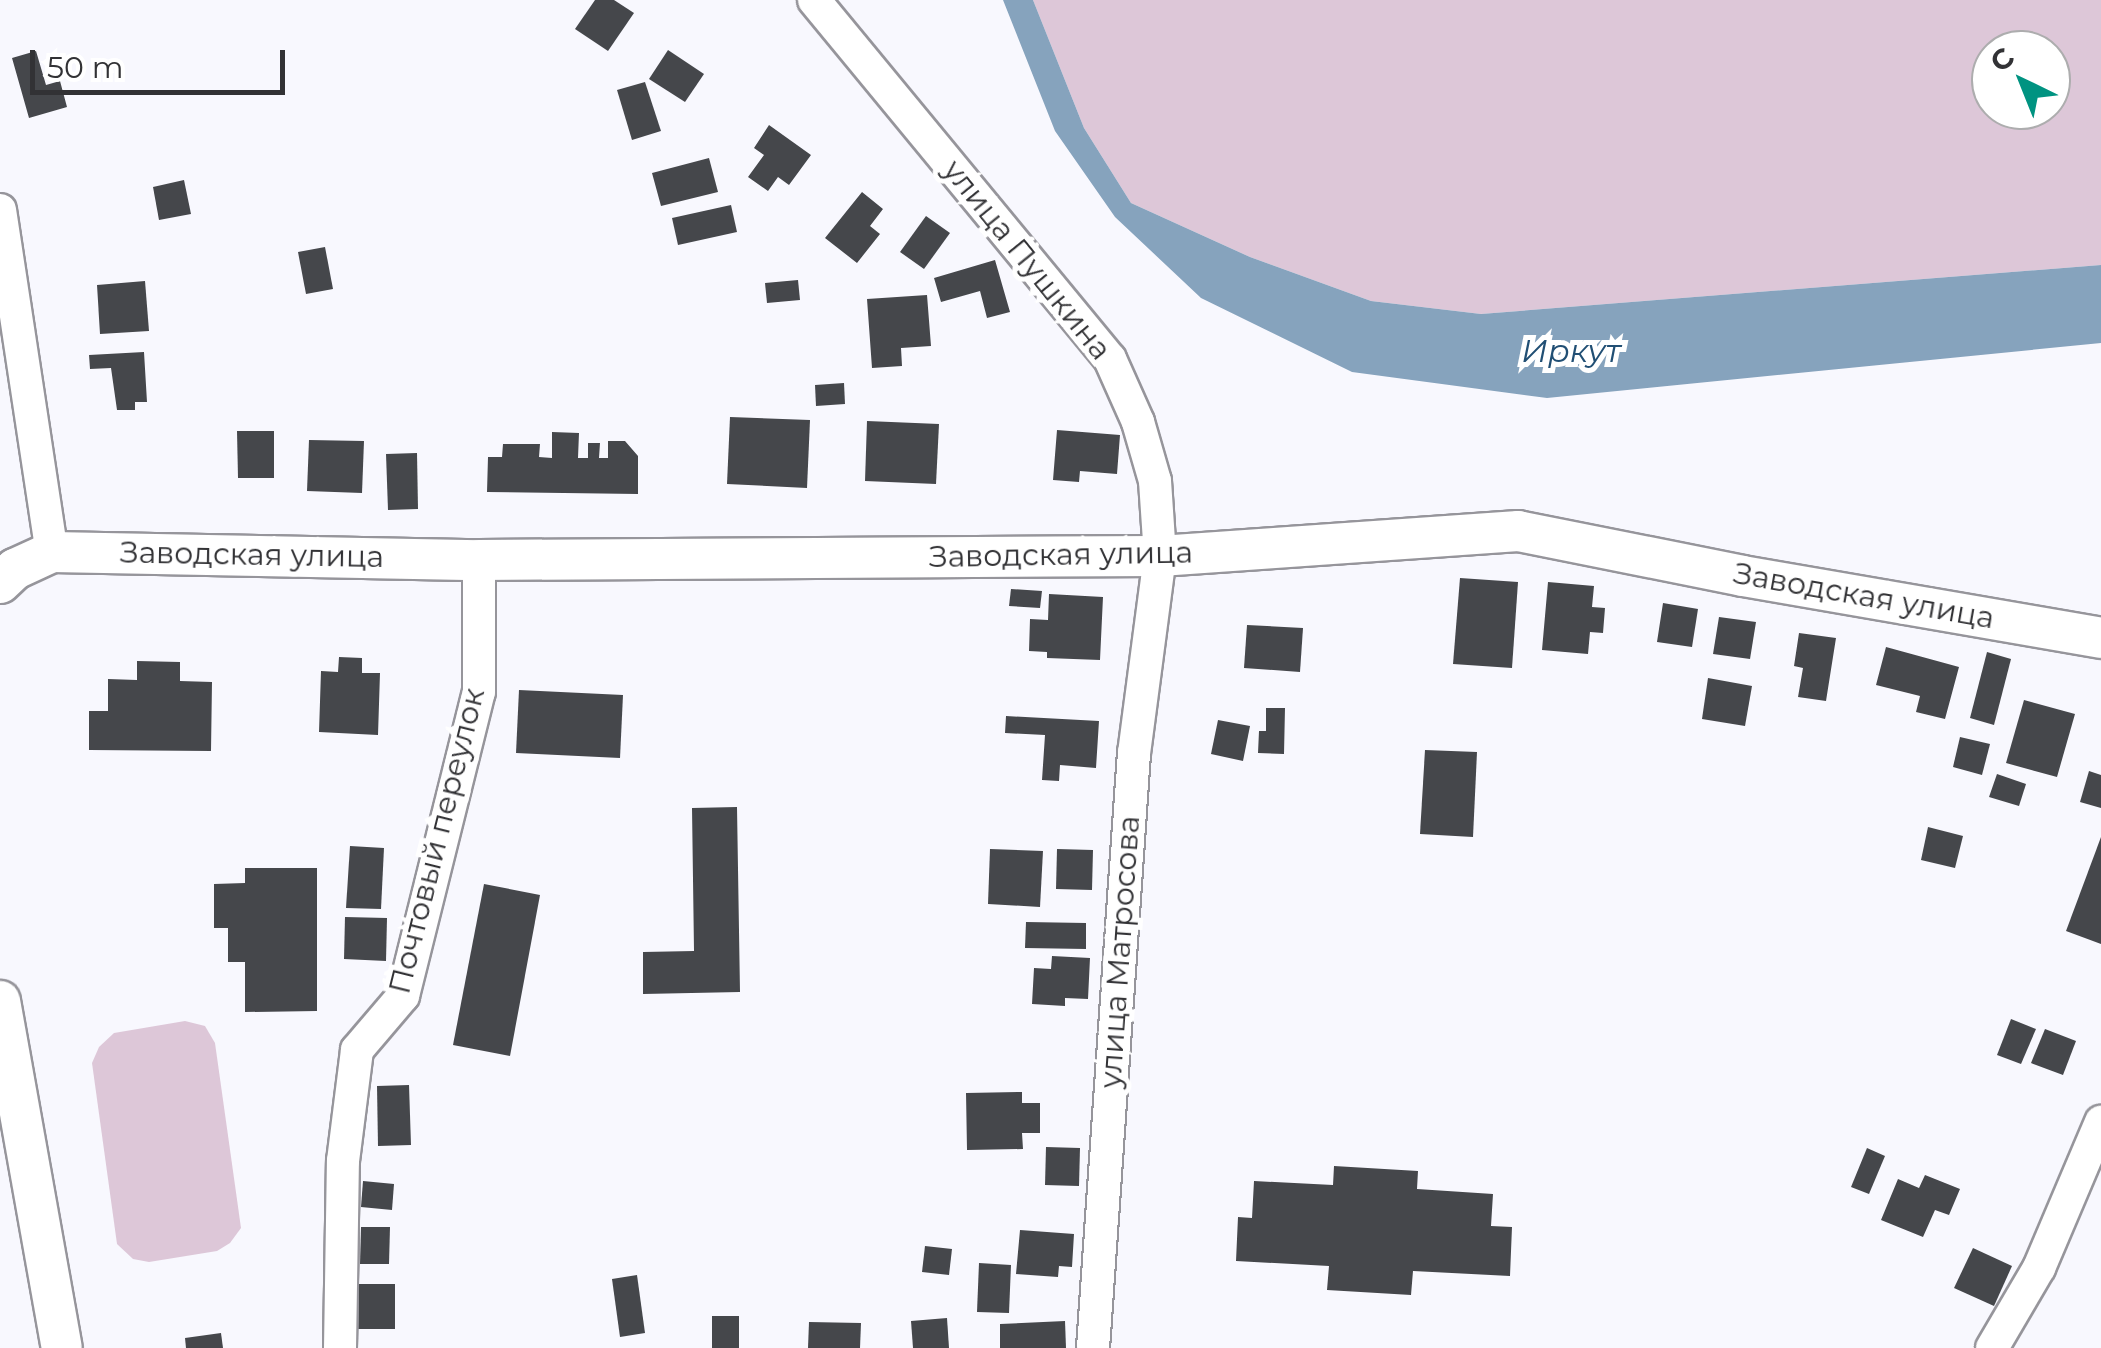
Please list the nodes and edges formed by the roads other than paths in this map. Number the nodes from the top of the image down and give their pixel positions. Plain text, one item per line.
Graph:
1 (814, 0) edge
2 (0, 210) edge
3 (52, 552) junction
4 (1160, 556) junction
5 (479, 560) junction
6 (8, 576) edge
7 (2101, 638) edge
8 (0, 1000) edge
9 (2101, 1122) edge
10 (62, 1348) edge
11 (340, 1348) edge
12 (1092, 1348) edge
13 (1992, 1348) edge

1 - 4 street, улица Пушкина
2 - 3 street
3 - 5 street, Заводская улица
3 - 6 street, Заводская улица
4 - 5 street, Заводская улица
4 - 7 street, Заводская улица
4 - 12 street, улица Матросова
5 - 11 street, Почтовый переулок
8 - 10 street
9 - 13 street

